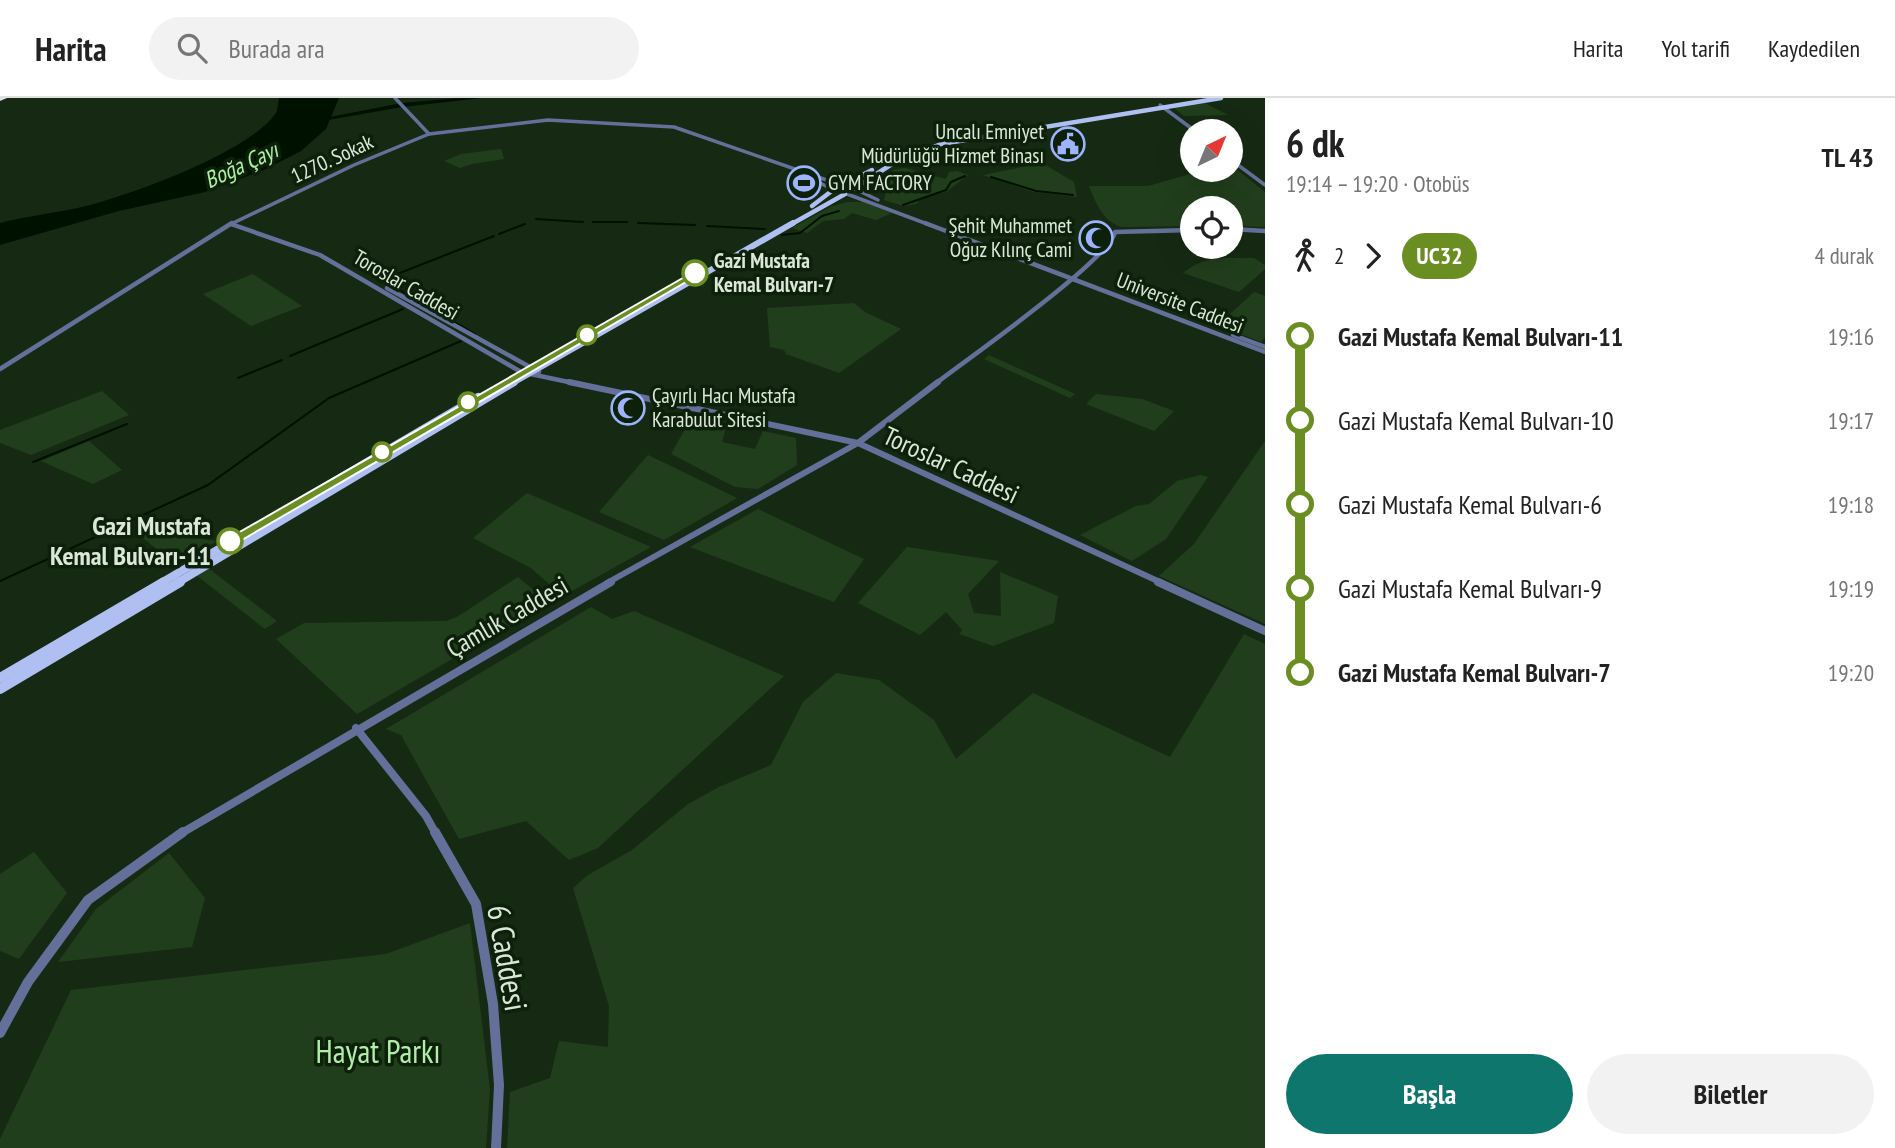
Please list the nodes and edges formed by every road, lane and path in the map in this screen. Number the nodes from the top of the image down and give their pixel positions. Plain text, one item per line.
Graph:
1 (395, 98) edge
2 (1205, 98) edge
3 (1221, 98) edge
4 (1164, 106) junction
5 (1180, 120) edge
6 (429, 134) junction
7 (718, 141) junction
8 (1243, 169) edge
9 (842, 185) junction
10 (1265, 185) edge
11 (855, 189) junction
12 (832, 190) junction
13 (846, 194) junction
14 (234, 222) junction
15 (1180, 230) edge
16 (1243, 230) edge
17 (1265, 231) edge
18 (323, 254) junction
19 (1075, 277) junction
20 (474, 338) junction
21 (467, 341) junction
22 (1265, 346) edge
23 (1265, 352) edge
24 (0, 369) edge
25 (528, 371) junction
26 (858, 443) junction
27 (1265, 631) edge
28 (0, 678) edge
29 (0, 689) edge
30 (356, 728) junction
31 (0, 1033) edge
32 (496, 1148) edge

1 - 6 street
2 - 4 main road
3 - 4 main road
4 - 5 street
4 - 9 main road
4 - 11 main road
6 - 7 street, 1270. Sokak
6 - 14 street, 1270. Sokak
7 - 9 street, 1270. Sokak
7 - 12 street, 1270. Sokak
8 - 10 street
9 - 11 main road
9 - 12 main road
11 - 13 main road
11 - 19 street, Universite Caddesi
12 - 13 main road
12 - 25 main road
13 - 19 street, Universite Caddesi
13 - 25 main road
14 - 18 street, Toroslar Caddesi
14 - 24 street, 1270. Sokak
15 - 19 street, Çamlık Caddesi
16 - 17 street
18 - 20 street, Toroslar Caddesi
18 - 21 street, Toroslar Caddesi
19 - 22 street, Universite Caddesi
19 - 23 street, Universite Caddesi
19 - 26 street, Çamlık Caddesi
20 - 21 street
20 - 25 street, Toroslar Caddesi
21 - 25 street, Toroslar Caddesi
25 - 26 street, Toroslar Caddesi
25 - 28 main road
25 - 29 main road
26 - 27 street, Toroslar Caddesi
26 - 30 street, Çamlık Caddesi
30 - 31 street, Çamlık Caddesi
30 - 32 street, 6 Caddesi

